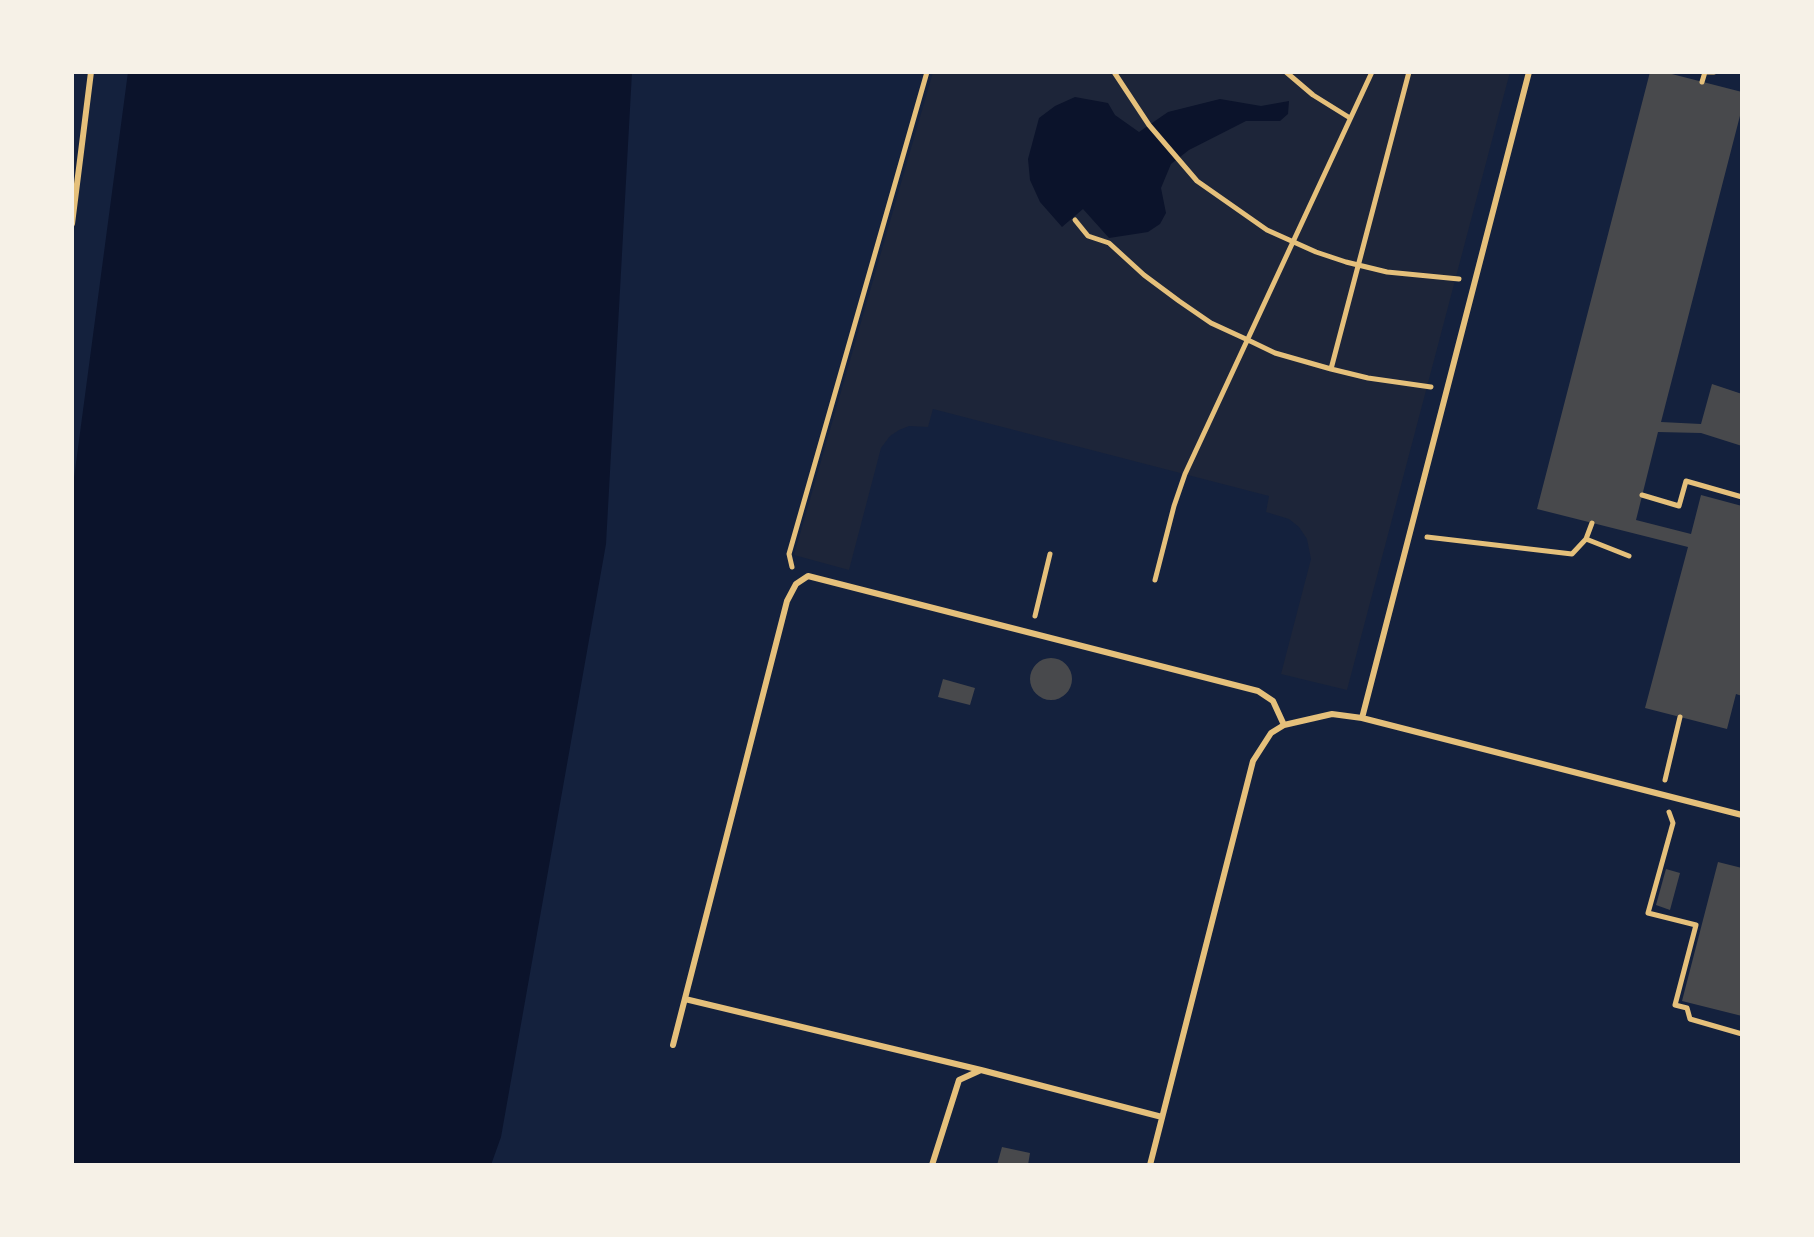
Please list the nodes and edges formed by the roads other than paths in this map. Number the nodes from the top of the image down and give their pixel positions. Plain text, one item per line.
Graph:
1 (91, 72) edge
2 (1529, 72) edge
3 (72, 224) edge
4 (1362, 718) junction
5 (1284, 725) junction
6 (1742, 815) edge
7 (685, 999) junction
8 (673, 1045) dead end
9 (981, 1070) junction
10 (1162, 1117) junction
11 (932, 1165) edge
12 (1150, 1165) edge

1 - 3 lane
2 - 4 lane
4 - 5 lane
4 - 6 lane
5 - 7 lane
5 - 10 lane
7 - 8 lane
7 - 9 lane
9 - 10 lane
9 - 11 lane
10 - 12 lane

